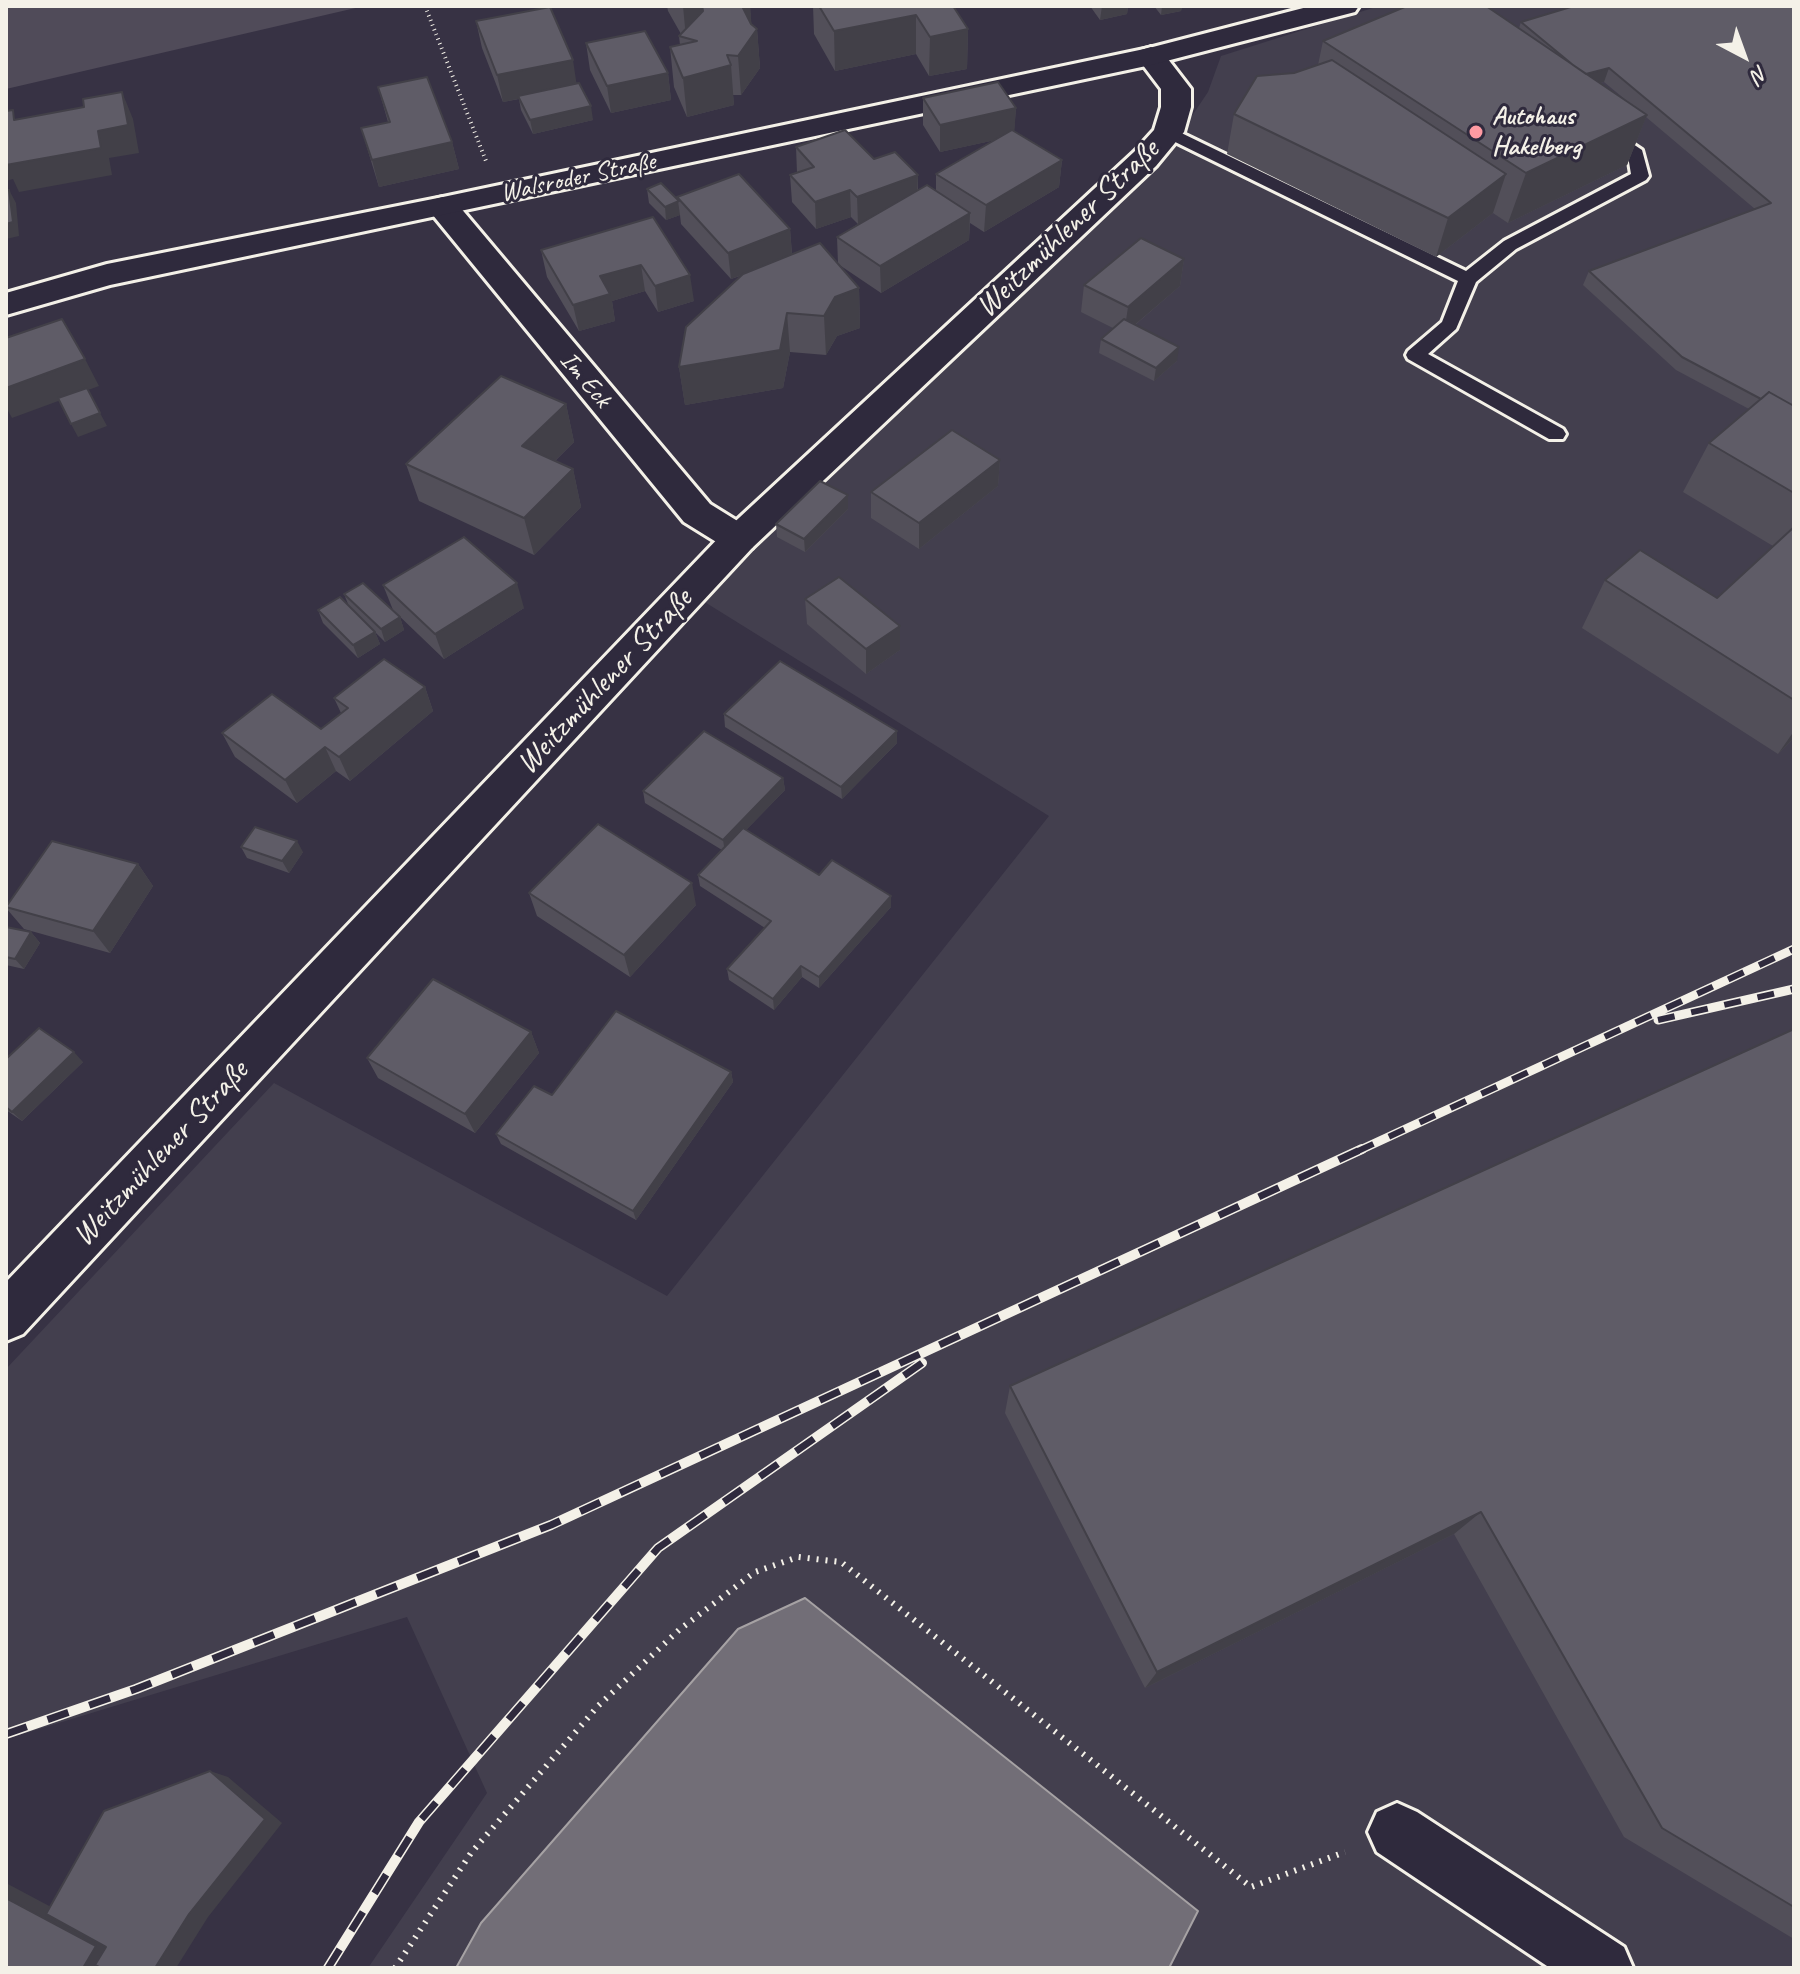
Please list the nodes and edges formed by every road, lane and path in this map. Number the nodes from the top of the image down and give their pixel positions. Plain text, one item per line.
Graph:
1 (425, 6) edge
2 (1345, 6) edge
3 (1151, 56) junction
4 (1585, 120) edge
5 (1169, 132) junction
6 (499, 195) junction
7 (443, 207) junction
8 (1468, 279) junction
9 (6, 304) edge
10 (1556, 434) dead end
11 (739, 539) junction
12 (6, 1317) edge
13 (1397, 1832) joint
14 (395, 1968) edge
15 (1603, 1968) edge

1 - 6 path
2 - 3 street, Walsroder Straße
3 - 5 street, Weitzmühlener Straße
3 - 6 street, Walsroder Straße
4 - 8 lane
5 - 8 lane
5 - 11 street, Weitzmühlener Straße
6 - 7 street, Walsroder Straße
7 - 9 street, Walsroder Straße
7 - 11 street, Im Eck
8 - 10 lane
11 - 12 street, Weitzmühlener Straße
13 - 14 path
13 - 15 street

